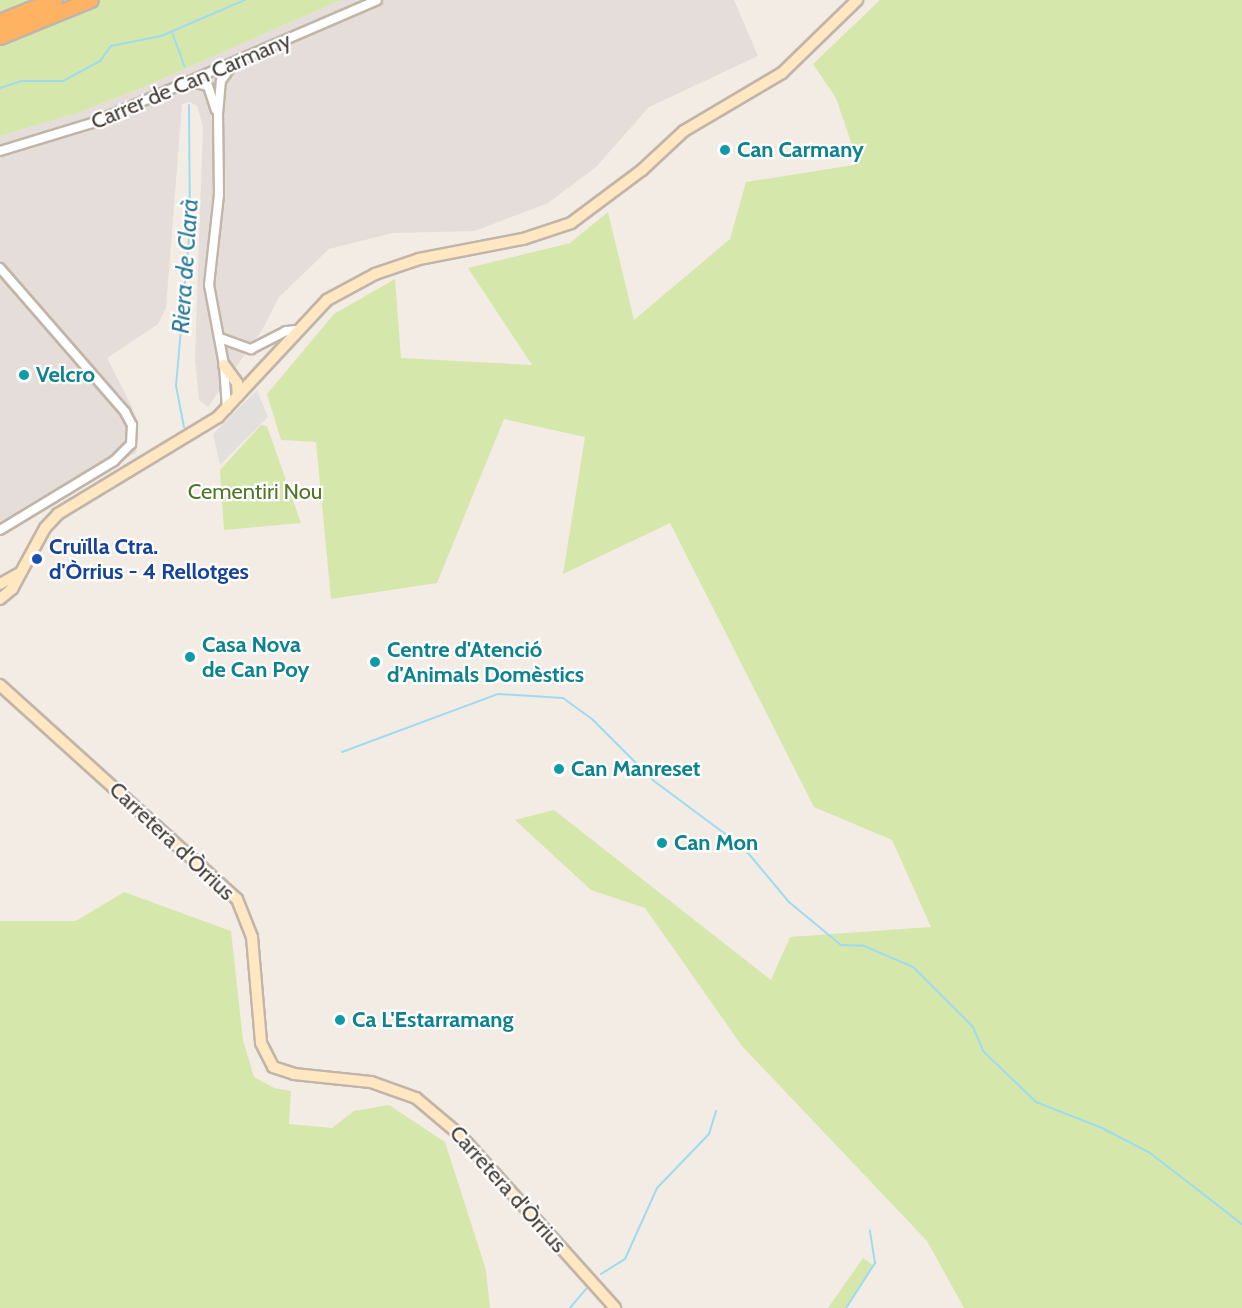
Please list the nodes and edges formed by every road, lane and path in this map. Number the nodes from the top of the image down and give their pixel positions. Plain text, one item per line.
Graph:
1 (55, 0) edge
2 (91, 0) edge
3 (377, 0) edge
4 (857, 0) edge
5 (0, 22) edge
6 (0, 37) edge
7 (232, 65) junction
8 (190, 81) junction
9 (218, 114) junction
10 (0, 151) edge
11 (0, 268) edge
12 (297, 330) junction
13 (220, 338) junction
14 (224, 365) junction
15 (238, 396) junction
16 (226, 409) junction
17 (0, 530) edge
18 (21, 572) junction
19 (0, 584) edge
20 (0, 599) edge
21 (0, 685) edge
22 (615, 1308) edge

1 - 5 highway
2 - 6 highway
3 - 7 street, Carrer de Can Carmany
4 - 12 street
7 - 8 street, Carrer de Can Carmany
7 - 9 street
8 - 9 street
8 - 10 street, Carrer de Can Carmany
9 - 13 street
11 - 17 street
12 - 13 street
12 - 15 street
13 - 14 street
14 - 15 street
14 - 16 street
15 - 16 street
16 - 18 street
18 - 19 street
18 - 20 street
21 - 22 street, Carretera d'Òrrius

